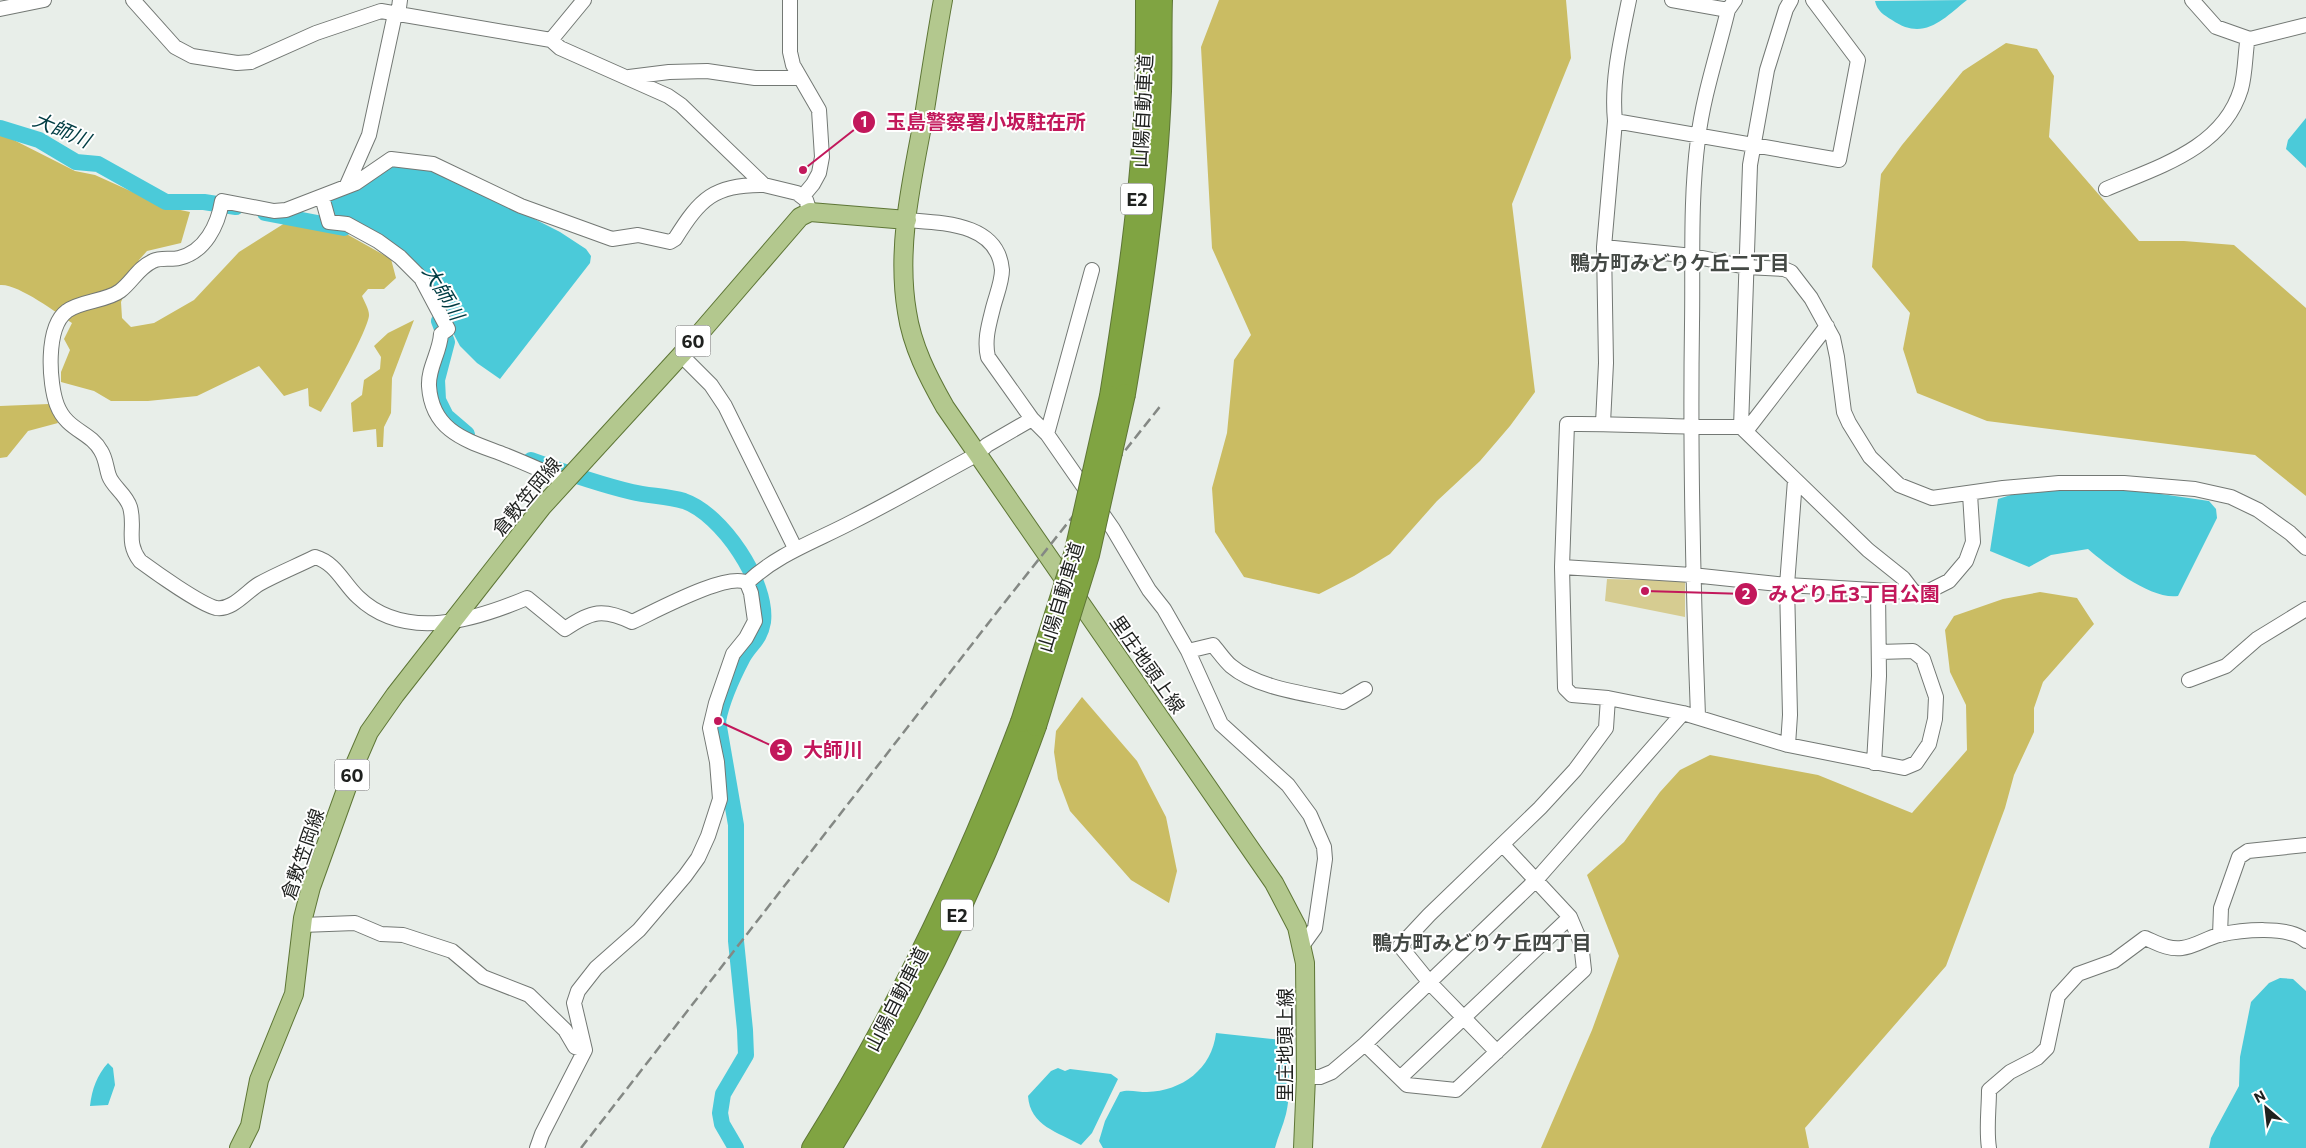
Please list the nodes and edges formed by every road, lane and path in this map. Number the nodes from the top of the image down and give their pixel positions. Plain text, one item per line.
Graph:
1 (44, 0) edge
2 (133, 0) edge
3 (400, 0) edge
4 (584, 0) edge
5 (790, 0) edge
6 (943, 0) edge
7 (1146, 0) edge
8 (1162, 0) edge
9 (1629, 0) edge
10 (1672, 0) edge
11 (1791, 0) edge
12 (1813, 0) edge
13 (2192, 0) edge
14 (1732, 5) edge
15 (0, 9) edge
16 (397, 15) junction
17 (2306, 25) edge
18 (2250, 39) junction
19 (551, 40) junction
20 (626, 77) junction
21 (800, 78) junction
22 (1615, 121) junction
23 (1698, 136) junction
24 (1754, 145) junction
25 (347, 185) junction
26 (764, 185) junction
27 (2106, 189) dead end
28 (322, 197) junction
29 (806, 204) junction
30 (907, 220) junction
31 (1604, 247) junction
32 (1693, 256) junction
33 (1746, 267) junction
34 (1092, 270) dead end
35 (1827, 326) junction
36 (681, 355) junction
37 (1117, 395) junction
38 (1032, 419) junction
39 (1603, 424) junction
40 (1691, 428) junction
41 (1744, 429) junction
42 (1047, 434) junction
43 (976, 455) junction
44 (568, 477) junction
45 (1795, 480) junction
46 (1970, 494) junction
47 (795, 548) junction
48 (2306, 548) edge
49 (1562, 568) junction
50 (1692, 575) junction
51 (750, 580) junction
52 (1788, 585) junction
53 (1878, 591) junction
54 (1913, 591) junction
55 (2306, 609) edge
56 (454, 621) junction
57 (1188, 651) junction
58 (1878, 652) junction
59 (2189, 680) dead end
60 (1365, 689) dead end
61 (1608, 698) junction
62 (1683, 713) junction
63 (1698, 716) junction
64 (1788, 745) junction
65 (1874, 763) junction
66 (1503, 845) junction
67 (2306, 845) edge
68 (1536, 880) junction
69 (1570, 917) junction
70 (302, 925) junction
71 (2220, 935) junction
72 (2306, 941) edge
73 (1302, 946) junction
74 (1430, 983) junction
75 (1464, 1018) junction
76 (1365, 1044) junction
77 (585, 1050) junction
78 (1497, 1052) junction
79 (1306, 1077) junction
80 (1400, 1078) junction
81 (856, 1093) junction
82 (239, 1148) edge
83 (537, 1148) edge
84 (812, 1148) edge
85 (831, 1148) edge
86 (1303, 1148) edge
87 (1989, 1148) edge

1 - 15 street
2 - 16 street
3 - 16 street
4 - 19 street
5 - 21 street
6 - 30 main road
7 - 37 highway, 山陽自動車道 / E2
8 - 37 highway, 山陽自動車道 / E2
9 - 22 street
10 - 14 street
11 - 24 street
12 - 24 street
13 - 18 street
14 - 23 street
16 - 19 street
16 - 25 street
17 - 18 street
18 - 27 street
19 - 20 street
20 - 21 street
20 - 26 street
21 - 29 street
22 - 23 street
22 - 31 street
23 - 24 street
23 - 32 street
24 - 33 street
25 - 26 street
25 - 28 street
26 - 29 street
28 - 44 street
28 - 56 street
29 - 30 main road
29 - 36 main road, 倉敷笠岡線 / 60
30 - 38 street
30 - 43 main road, 里庄地頭上線
31 - 32 street
31 - 39 street
32 - 33 street
32 - 40 street
33 - 35 street
33 - 41 street
34 - 42 street
35 - 41 street
35 - 46 street
36 - 44 main road, 倉敷笠岡線 / 60
36 - 47 street
37 - 81 highway, 山陽自動車道 / E2, bridge
38 - 42 street
38 - 43 street
39 - 40 street
39 - 49 street
40 - 41 street
40 - 50 street
41 - 45 street
42 - 57 street
43 - 47 street
43 - 73 main road, 里庄地頭上線
44 - 56 main road, 倉敷笠岡線 / 60
45 - 52 street
45 - 54 street
46 - 48 street
46 - 54 street
47 - 51 street
49 - 50 street
49 - 61 street
50 - 52 street
50 - 63 street
51 - 56 street
51 - 77 street
52 - 53 street
52 - 64 street
53 - 54 street
53 - 58 street
55 - 59 street
56 - 70 main road, 倉敷笠岡線 / 60
57 - 60 street
57 - 73 street
58 - 65 street
58 - 65 street
61 - 62 street
61 - 66 street
62 - 63 street
62 - 68 street
63 - 64 street
64 - 65 street
66 - 68 street
66 - 74 street
67 - 71 street
68 - 69 street
68 - 74 street
69 - 75 street
69 - 78 street
70 - 77 street
70 - 82 main road, 倉敷笠岡線 / 60
71 - 72 street
71 - 87 street
73 - 79 main road, 里庄地頭上線
74 - 75 street
74 - 76 street
75 - 78 street
75 - 80 street
76 - 79 street
76 - 80 street
77 - 83 street
78 - 80 street
79 - 86 main road, 里庄地頭上線
81 - 84 highway, 山陽自動車道 / E2
81 - 85 highway, 山陽自動車道 / E2

